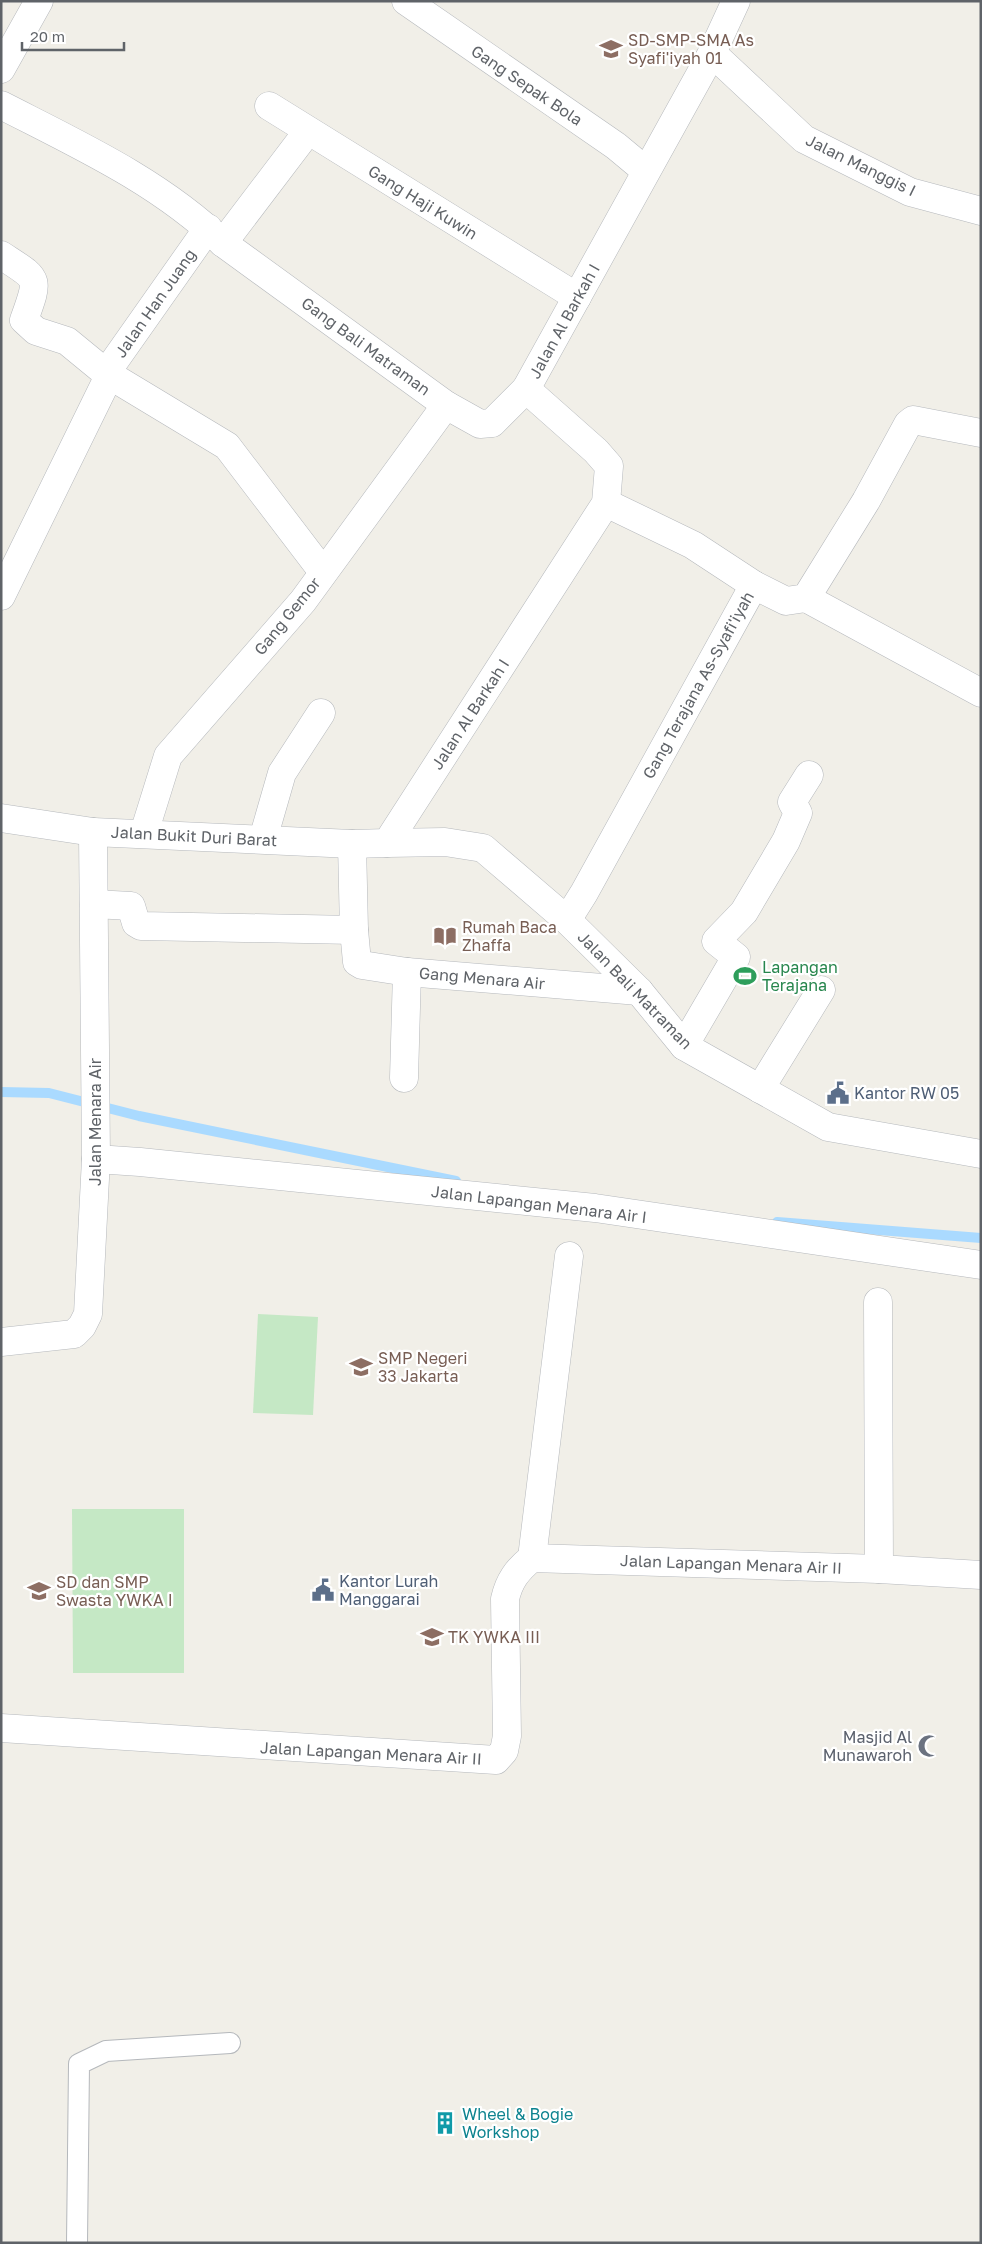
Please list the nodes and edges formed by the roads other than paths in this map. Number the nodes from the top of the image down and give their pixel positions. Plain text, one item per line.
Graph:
1 (38, 1) edge
2 (406, 1) edge
3 (736, 1) edge
4 (712, 54) junction
5 (1, 69) edge
6 (1, 105) edge
7 (269, 106) dead end
8 (308, 131) junction
9 (646, 171) junction
10 (981, 211) edge
11 (215, 235) junction
12 (1, 254) edge
13 (577, 298) junction
14 (106, 373) junction
15 (526, 389) junction
16 (446, 405) junction
17 (981, 433) edge
18 (606, 503) junction
19 (323, 572) junction
20 (754, 585) junction
21 (1, 596) edge
22 (806, 598) junction
23 (981, 693) edge
24 (321, 712) dead end
25 (809, 775) dead end
26 (1, 818) edge
27 (93, 832) junction
28 (144, 833) junction
29 (263, 839) junction
30 (387, 843) junction
31 (352, 844) junction
32 (94, 904) junction
33 (567, 920) junction
34 (354, 930) junction
35 (407, 972) junction
36 (821, 990) dead end
37 (639, 991) junction
38 (684, 1046) junction
39 (404, 1078) dead end
40 (760, 1089) junction
41 (981, 1154) edge
42 (96, 1160) junction
43 (569, 1256) dead end
44 (981, 1265) edge
45 (878, 1302) dead end
46 (1, 1342) edge
47 (532, 1558) junction
48 (879, 1569) junction
49 (981, 1575) edge
50 (1, 1728) edge
51 (230, 2043) dead end
52 (77, 2243) edge

1 - 5 street
2 - 9 street, Gang Sepak Bola
3 - 4 street, Jalan Al Barkah I
4 - 9 street, Jalan Al Barkah I
4 - 10 street, Jalan Manggis I
6 - 11 street
7 - 8 street, Gang Haji Kuwin
8 - 11 street, Jalan Han Juang
8 - 13 street, Gang Haji Kuwin
9 - 13 street, Jalan Al Barkah I
11 - 14 street, Jalan Han Juang
11 - 16 street, Gang Bali Matraman
12 - 14 street
13 - 15 street, Jalan Al Barkah I
14 - 19 street
14 - 21 street, Jalan Han Juang
15 - 16 street, Gang Bali Matraman
15 - 18 street, Jalan Al Barkah I
16 - 19 street, Gang Gemor
17 - 22 street
18 - 20 street
18 - 30 street, Jalan Al Barkah I
19 - 28 street, Gang Gemor
20 - 22 street, Gang Terajana As-Syafi'iyah
20 - 33 street, Gang Terajana As-Syafi'iyah
22 - 23 street
24 - 29 street
25 - 38 street
26 - 27 street, Jalan Bukit Duri Barat
27 - 28 street, Jalan Bukit Duri Barat
27 - 32 street, Jalan Menara Air
28 - 29 street, Jalan Bukit Duri Barat
29 - 31 street, Jalan Bukit Duri Barat
30 - 31 street, Jalan Bukit Duri Barat
30 - 33 street, Jalan Bali Matraman
31 - 34 street, Gang Menara Air
32 - 34 street
32 - 42 street, Jalan Menara Air
33 - 37 street, Jalan Bali Matraman
34 - 35 street, Gang Menara Air
35 - 37 street, Gang Menara Air
35 - 39 street
36 - 40 street
37 - 38 street, Jalan Bali Matraman
38 - 40 street, Jalan Bali Matraman
40 - 41 street, Jalan Bali Matraman
42 - 44 street, Jalan Lapangan Menara Air I
42 - 46 street, Jalan Menara Air
43 - 47 street
45 - 48 street
47 - 48 street, Jalan Lapangan Menara Air II
47 - 50 street, Jalan Lapangan Menara Air II
48 - 49 street, Jalan Lapangan Menara Air II
51 - 52 lane

